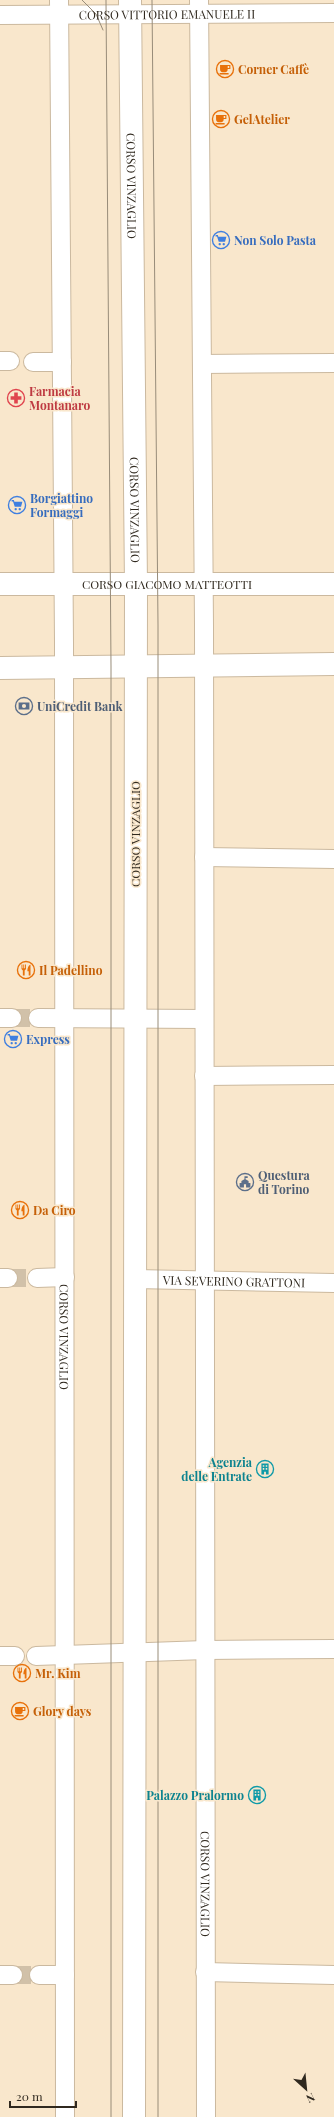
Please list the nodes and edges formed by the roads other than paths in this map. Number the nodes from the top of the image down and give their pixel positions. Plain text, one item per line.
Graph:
1 (59, 7) edge
2 (130, 7) edge
3 (199, 7) edge
4 (334, 13) edge
5 (0, 15) edge
6 (33, 362) dead end
7 (62, 362) junction
8 (334, 363) edge
9 (202, 364) junction
10 (204, 583) junction
11 (0, 584) edge
12 (64, 584) junction
13 (334, 584) edge
14 (136, 585) junction
15 (334, 664) edge
16 (204, 665) junction
17 (136, 666) junction
18 (0, 668) edge
19 (64, 668) junction
20 (204, 857) junction
21 (334, 858) edge
22 (38, 1018) tunnel mouth
23 (64, 1019) junction
24 (204, 1019) junction
25 (135, 1020) junction
26 (334, 1075) edge
27 (204, 1076) junction
28 (65, 1277) junction
29 (37, 1278) tunnel mouth
30 (135, 1279) junction
31 (204, 1280) junction
32 (334, 1283) edge
33 (334, 1649) edge
34 (204, 1650) junction
35 (134, 1653) junction
36 (36, 1656) dead end
37 (65, 1656) junction
38 (205, 1972) junction
39 (39, 1975) tunnel mouth
40 (65, 1975) junction
41 (334, 1975) edge
42 (65, 2117) edge
43 (134, 2117) edge
44 (206, 2117) edge

1 - 2 street, CORSO VITTORIO EMANUELE II
1 - 5 street, CORSO VITTORIO EMANUELE II
1 - 7 street, CORSO VINZAGLIO
2 - 3 street, CORSO VITTORIO EMANUELE II
2 - 14 main road, CORSO VINZAGLIO
3 - 4 street, CORSO VITTORIO EMANUELE II
3 - 9 street, CORSO VINZAGLIO
6 - 7 street
7 - 12 street, CORSO VINZAGLIO
8 - 9 street
9 - 10 street, CORSO VINZAGLIO
10 - 13 main road, CORSO GIACOMO MATTEOTTI
10 - 14 main road, CORSO GIACOMO MATTEOTTI
10 - 16 street, CORSO VINZAGLIO
11 - 12 main road, CORSO GIACOMO MATTEOTTI
12 - 14 main road, CORSO GIACOMO MATTEOTTI
12 - 19 street, CORSO VINZAGLIO
14 - 17 main road, CORSO VINZAGLIO
15 - 16 main road
16 - 17 main road
16 - 20 street, CORSO VINZAGLIO
17 - 19 main road
17 - 25 main road, CORSO VINZAGLIO
18 - 19 main road
19 - 23 street, CORSO VINZAGLIO
20 - 21 street
20 - 24 street, CORSO VINZAGLIO
22 - 23 street
23 - 25 street
23 - 28 street, CORSO VINZAGLIO
24 - 25 street
24 - 27 street, CORSO VINZAGLIO
25 - 30 main road, CORSO VINZAGLIO
26 - 27 street
27 - 31 street, CORSO VINZAGLIO
28 - 29 street
28 - 37 street, CORSO VINZAGLIO
30 - 31 street, VIA SEVERINO GRATTONI
30 - 35 main road, CORSO VINZAGLIO
31 - 32 street, VIA SEVERINO GRATTONI
31 - 34 street, CORSO VINZAGLIO
33 - 34 street
34 - 35 street
34 - 38 street, CORSO VINZAGLIO
35 - 37 street
35 - 43 main road, CORSO VINZAGLIO
36 - 37 street
37 - 40 street, CORSO VINZAGLIO
38 - 41 street
38 - 44 street, CORSO VINZAGLIO
39 - 40 street
40 - 42 street, CORSO VINZAGLIO

